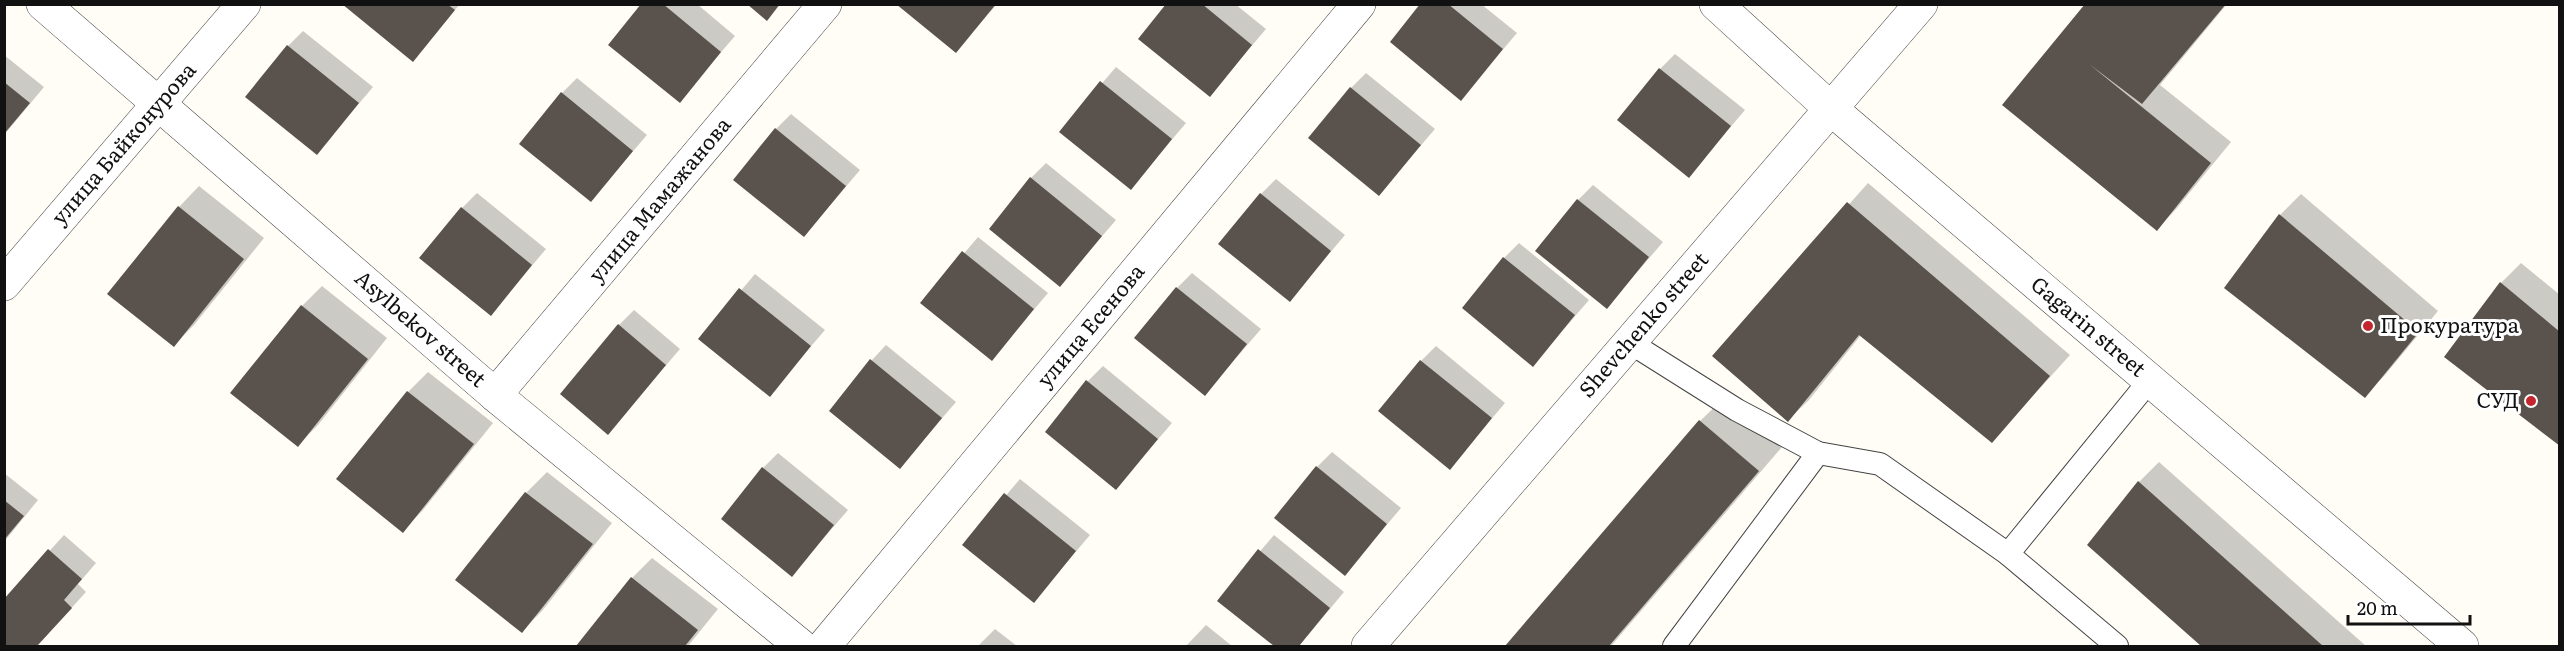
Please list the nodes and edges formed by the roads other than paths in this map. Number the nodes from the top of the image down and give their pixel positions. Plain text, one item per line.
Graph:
1 (44, 4) edge
2 (244, 4) edge
3 (825, 4) edge
4 (1359, 4) edge
5 (1716, 4) edge
6 (1921, 4) edge
7 (160, 103) junction
8 (1830, 108) junction
9 (4, 284) edge
10 (1629, 342) junction
11 (2150, 380) junction
12 (495, 395) junction
13 (1818, 453) junction
14 (2008, 554) junction
15 (801, 646) edge
16 (824, 646) edge
17 (1368, 646) edge
18 (1674, 646) edge
19 (2117, 646) edge
20 (2462, 646) edge

1 - 7 street, Asylbekov street
2 - 7 street, улица Байконурова
3 - 12 street, улица Мамажанова
4 - 16 street, улица Есенова
5 - 8 street, Gagarin street
6 - 8 street, Shevchenko street
7 - 9 street, улица Байконурова
7 - 12 street, Asylbekov street
8 - 10 street, Shevchenko street
8 - 11 street, Gagarin street
10 - 13 lane
10 - 17 street, Shevchenko street
11 - 14 lane
11 - 20 street, Gagarin street
12 - 15 street, Asylbekov street
13 - 14 lane
13 - 18 lane
14 - 19 lane

